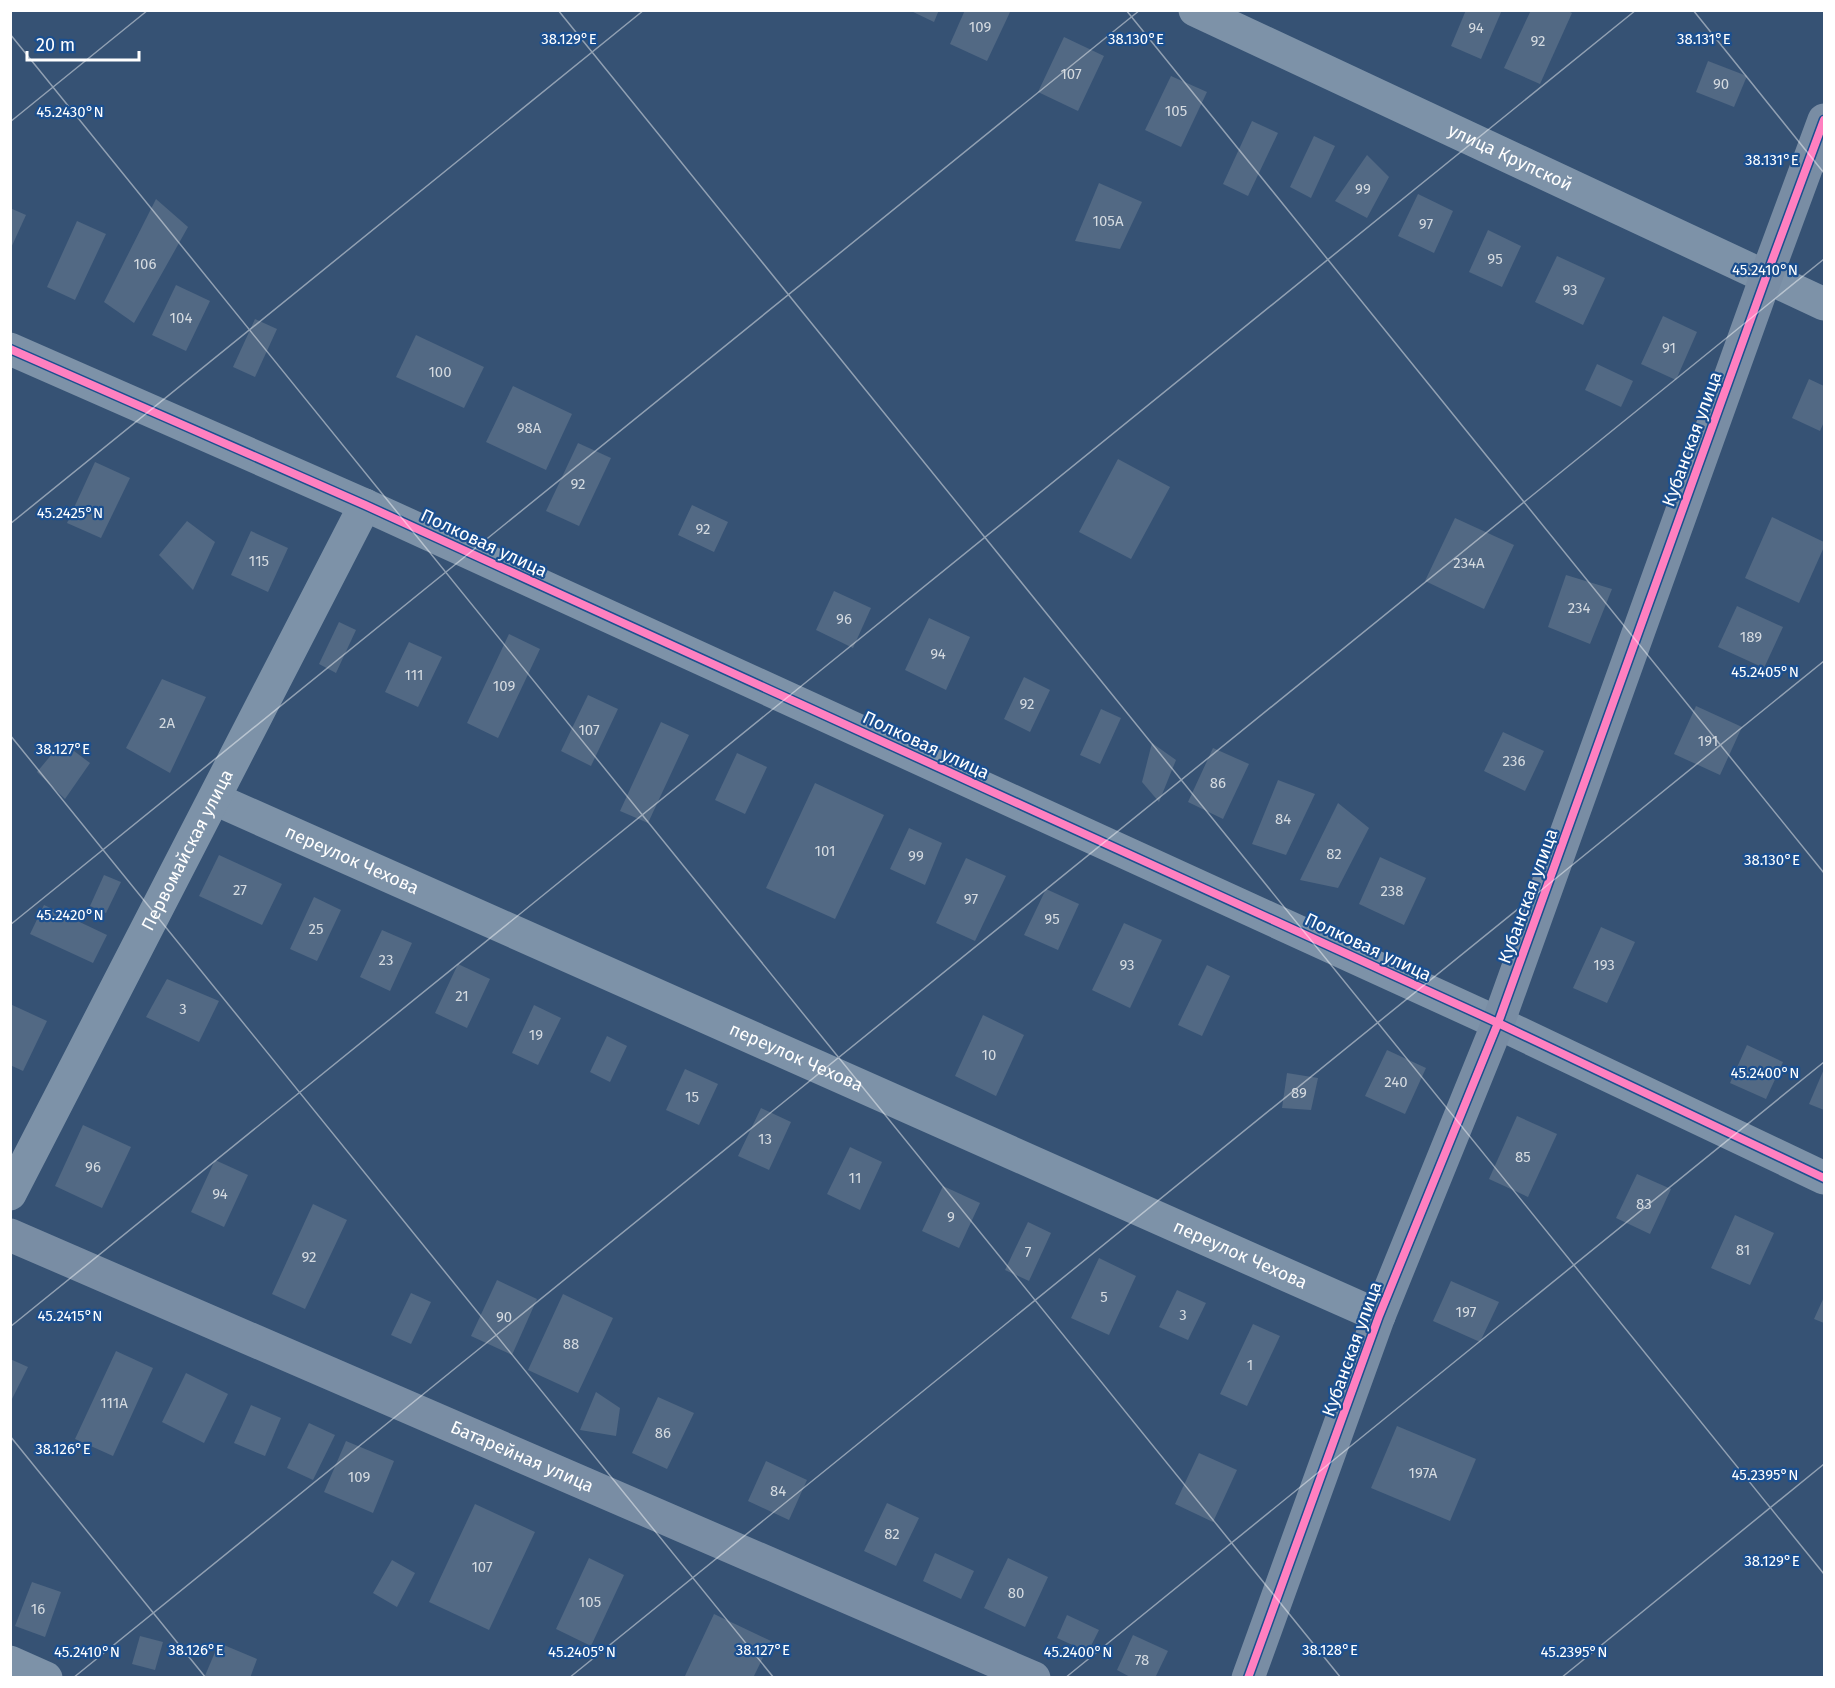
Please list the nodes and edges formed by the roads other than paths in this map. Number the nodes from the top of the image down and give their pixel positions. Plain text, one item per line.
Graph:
1 (1195, 10) edge
2 (1824, 120) edge
3 (1766, 277) junction
4 (1824, 303) edge
5 (10, 349) edge
6 (365, 505) junction
7 (214, 799) junction
8 (1498, 1023) junction
9 (1824, 1178) edge
10 (10, 1194) edge
11 (10, 1235) edge
12 (1379, 1316) junction
13 (10, 1662) edge
14 (46, 1677) edge
15 (1034, 1677) edge
16 (1248, 1677) edge

1 - 3 street, улица Крупской
2 - 3 street, Кубанская улица
3 - 4 street, улица Крупской
3 - 8 street, Кубанская улица
5 - 6 street, Полковая улица
6 - 7 street, Первомайская улица
6 - 8 street, Полковая улица
7 - 10 street, Первомайская улица
7 - 12 street, переулок Чехова
8 - 9 street, Полковая улица
8 - 12 street, Кубанская улица
11 - 15 street, Батарейная улица
12 - 16 street, Кубанская улица
13 - 14 street

